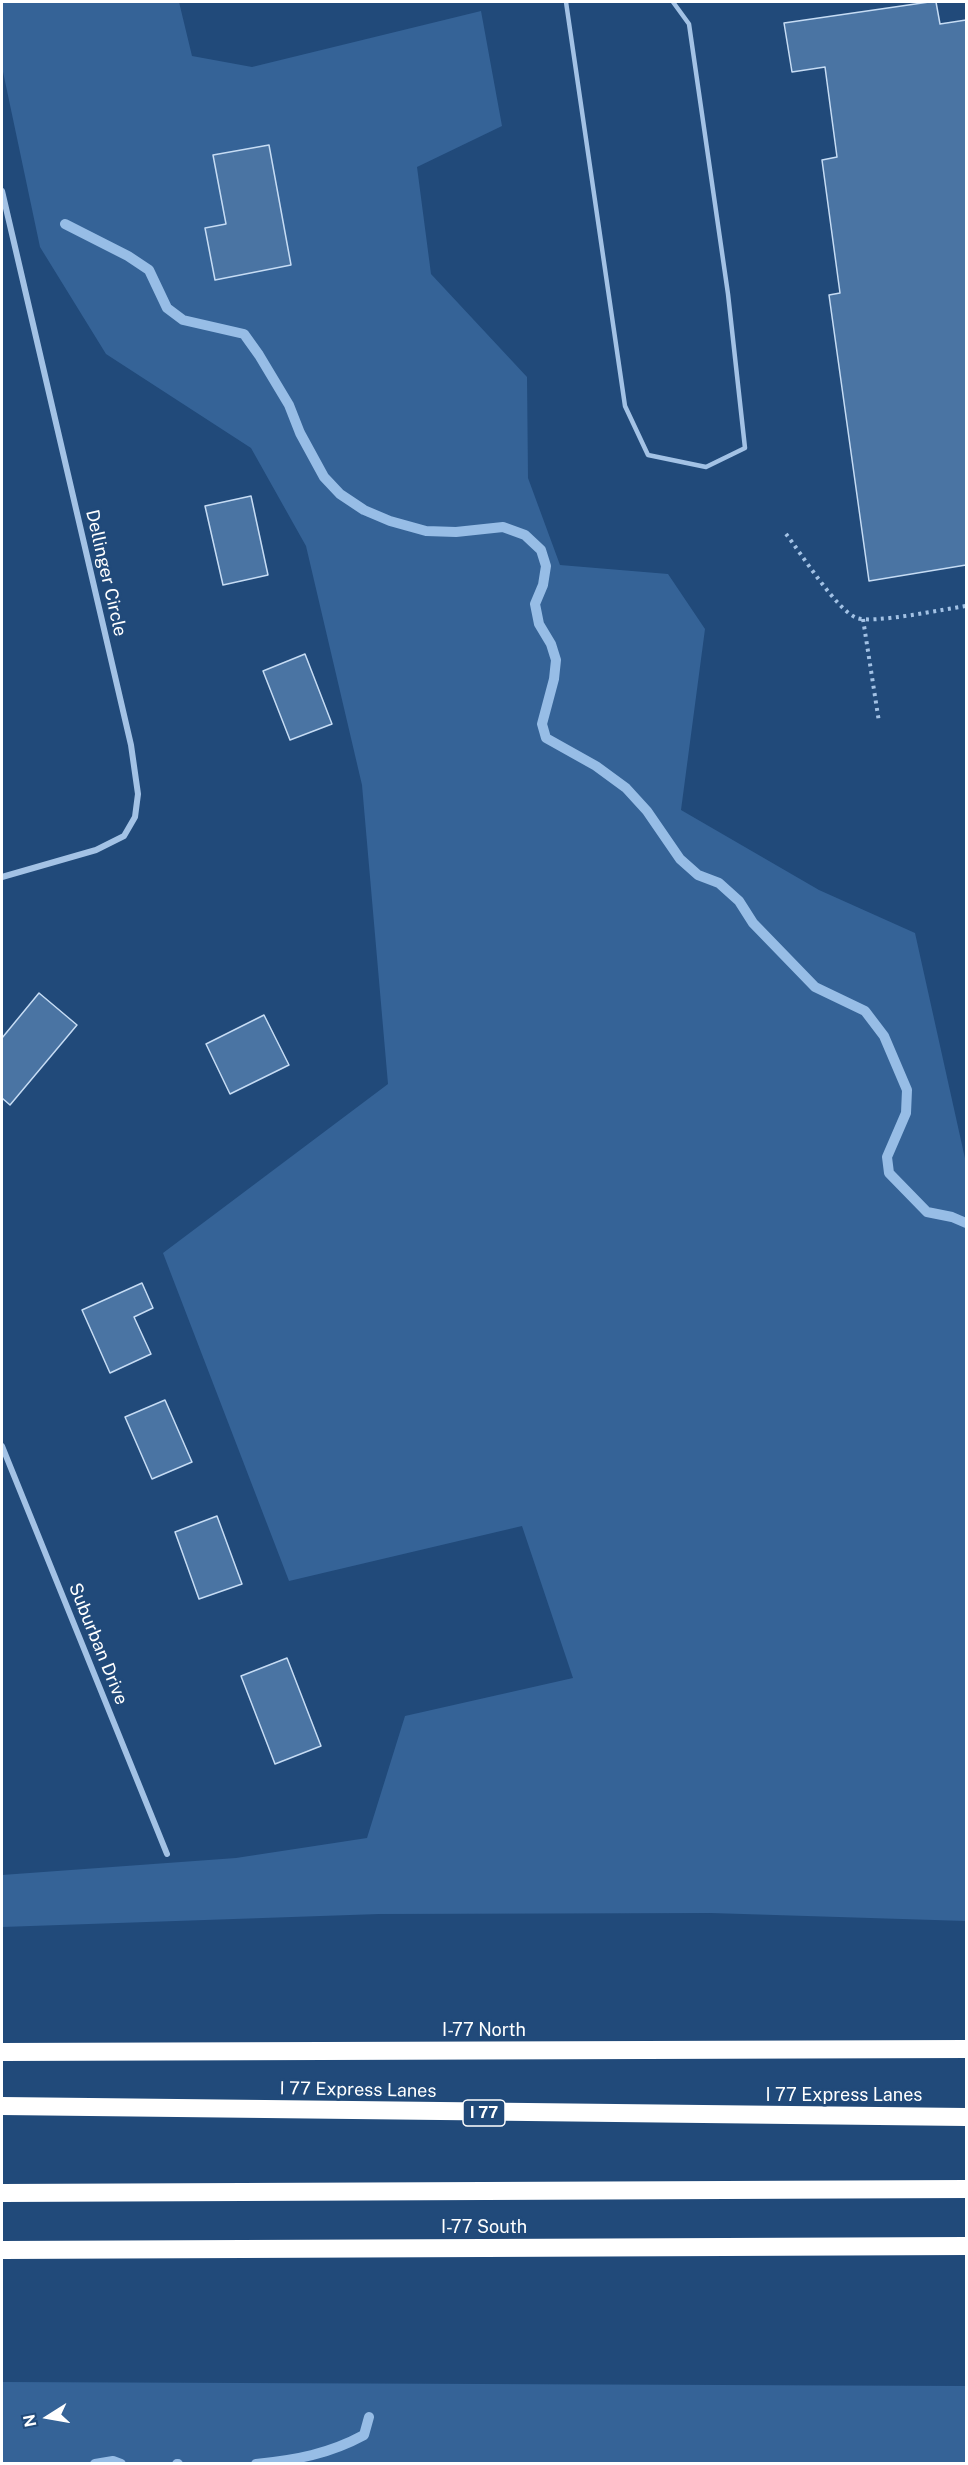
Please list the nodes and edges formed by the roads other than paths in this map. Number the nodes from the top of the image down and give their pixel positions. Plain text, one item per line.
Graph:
1 (566, 2) edge
2 (673, 2) edge
3 (2, 191) edge
4 (2, 877) edge
5 (2, 1446) edge
6 (167, 1854) dead end
7 (966, 2049) edge
8 (2, 2052) edge
9 (2, 2106) edge
10 (966, 2117) edge
11 (966, 2189) edge
12 (2, 2193) edge
13 (966, 2246) edge
14 (2, 2250) edge

1 - 2 lane
3 - 4 street, Dellinger Circle
5 - 6 street, Suburban Drive
7 - 8 highway, I-77 North
9 - 10 highway, I 77 Express Lanes / I 77
11 - 12 highway
13 - 14 highway, I-77 South

